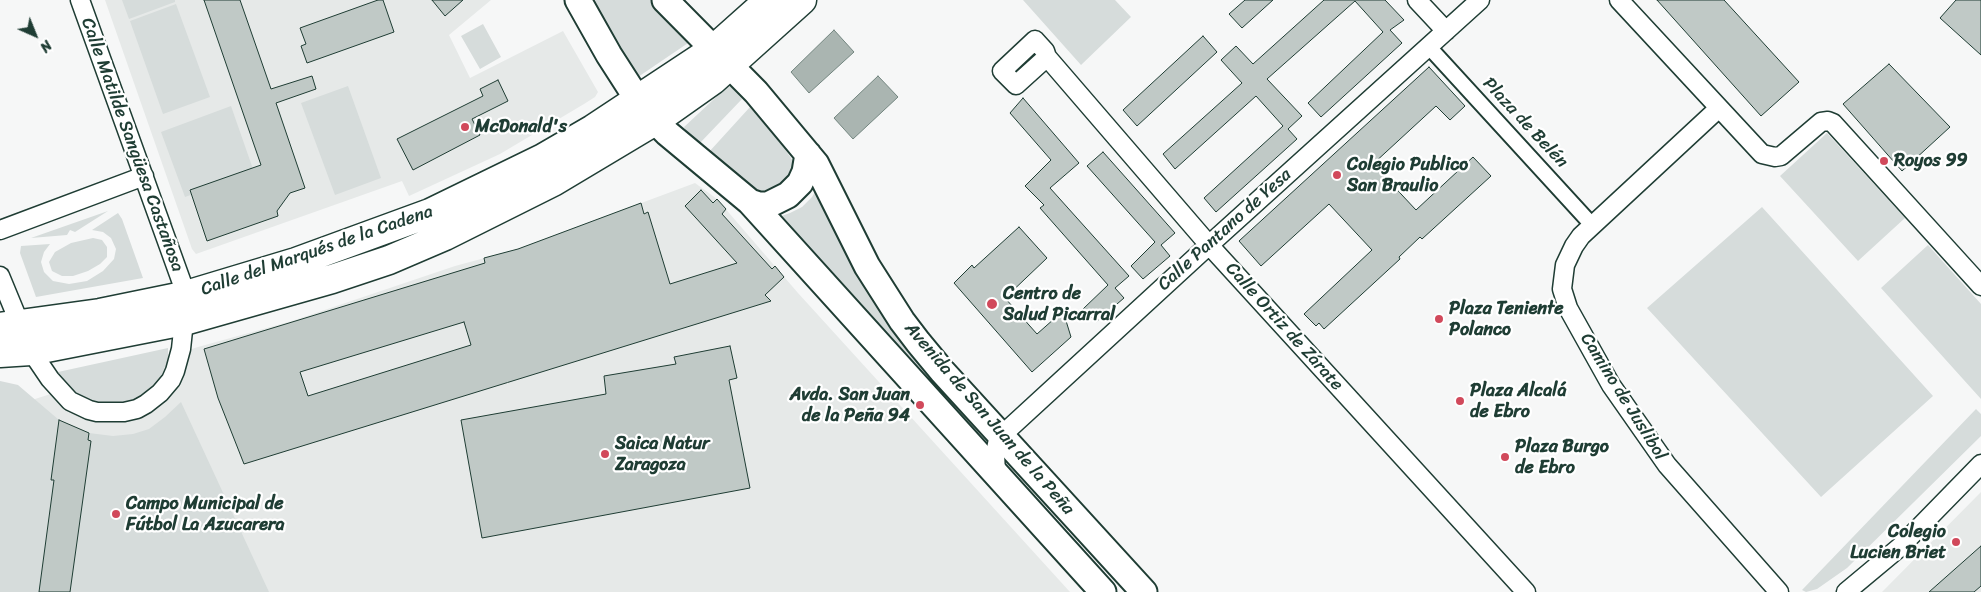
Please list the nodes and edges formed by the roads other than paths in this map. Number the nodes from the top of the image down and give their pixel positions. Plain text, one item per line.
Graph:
1 (80, 0) edge
2 (665, 0) edge
3 (769, 0) edge
4 (802, 0) edge
5 (1417, 0) edge
6 (1480, 0) edge
7 (1619, 0) edge
8 (579, 1) edge
9 (1446, 31) junction
10 (1429, 47) junction
11 (722, 57) junction
12 (1047, 58) dead end
13 (637, 101) junction
14 (1719, 108) junction
15 (655, 121) junction
16 (808, 154) junction
17 (144, 176) junction
18 (750, 202) junction
19 (1593, 226) junction
20 (0, 230) edge
21 (1208, 245) junction
22 (0, 276) edge
23 (1981, 286) edge
24 (184, 309) junction
25 (9, 326) edge
26 (31, 350) junction
27 (0, 353) edge
28 (1001, 436) junction
29 (1981, 464) edge
30 (996, 474) junction
31 (1103, 592) edge
32 (1144, 592) edge
33 (1526, 592) edge
34 (1779, 592) edge
35 (1846, 592) edge

1 - 17 street, Calle Matilde Sangüesa Castañosa
2 - 11 main road, Avenida de San Juan de la Peña
3 - 11 main road
4 - 11 main road
5 - 9 street
6 - 9 street, Calle Pantano de Yesa
7 - 14 street
8 - 13 main road, Avenida de San Juan de la Peña
9 - 10 street, Calle Pantano de Yesa
10 - 19 street, Plaza de Belén
10 - 21 street, Calle Pantano de Yesa
11 - 13 main road, Calle del Marqués de la Cadena
11 - 15 main road, Calle del Marqués de la Cadena
11 - 16 main road, Avenida de San Juan de la Peña
12 - 21 street, Calle Ortiz de Zárate
13 - 15 main road, Avenida de San Juan de la Peña
13 - 24 main road, Calle del Marqués de la Cadena
14 - 19 street, Camino de Juslibol
14 - 23 street
15 - 18 main road, Avenida de San Juan de la Peña
15 - 24 main road, Calle del Marqués de la Cadena
16 - 18 main road
16 - 28 main road, Avenida de San Juan de la Peña
17 - 20 street
17 - 24 street, Calle Matilde Sangüesa Castañosa
18 - 30 main road, Avenida de San Juan de la Peña
19 - 34 street, Camino de Juslibol
21 - 28 street, Calle Pantano de Yesa
21 - 33 street, Calle Ortiz de Zárate
22 - 25 street, Calle Matilde Sangüesa Castañosa
24 - 25 main road, Calle del Marqués de la Cadena
24 - 26 main road, Calle del Marqués de la Cadena
24 - 26 street, Calle Matilde Sangüesa Castañosa
25 - 26 street, Calle Matilde Sangüesa Castañosa
26 - 27 main road, Calle del Marqués de la Cadena
28 - 30 street
28 - 32 main road, Avenida de San Juan de la Peña
29 - 35 street
30 - 31 main road, Avenida de San Juan de la Peña

